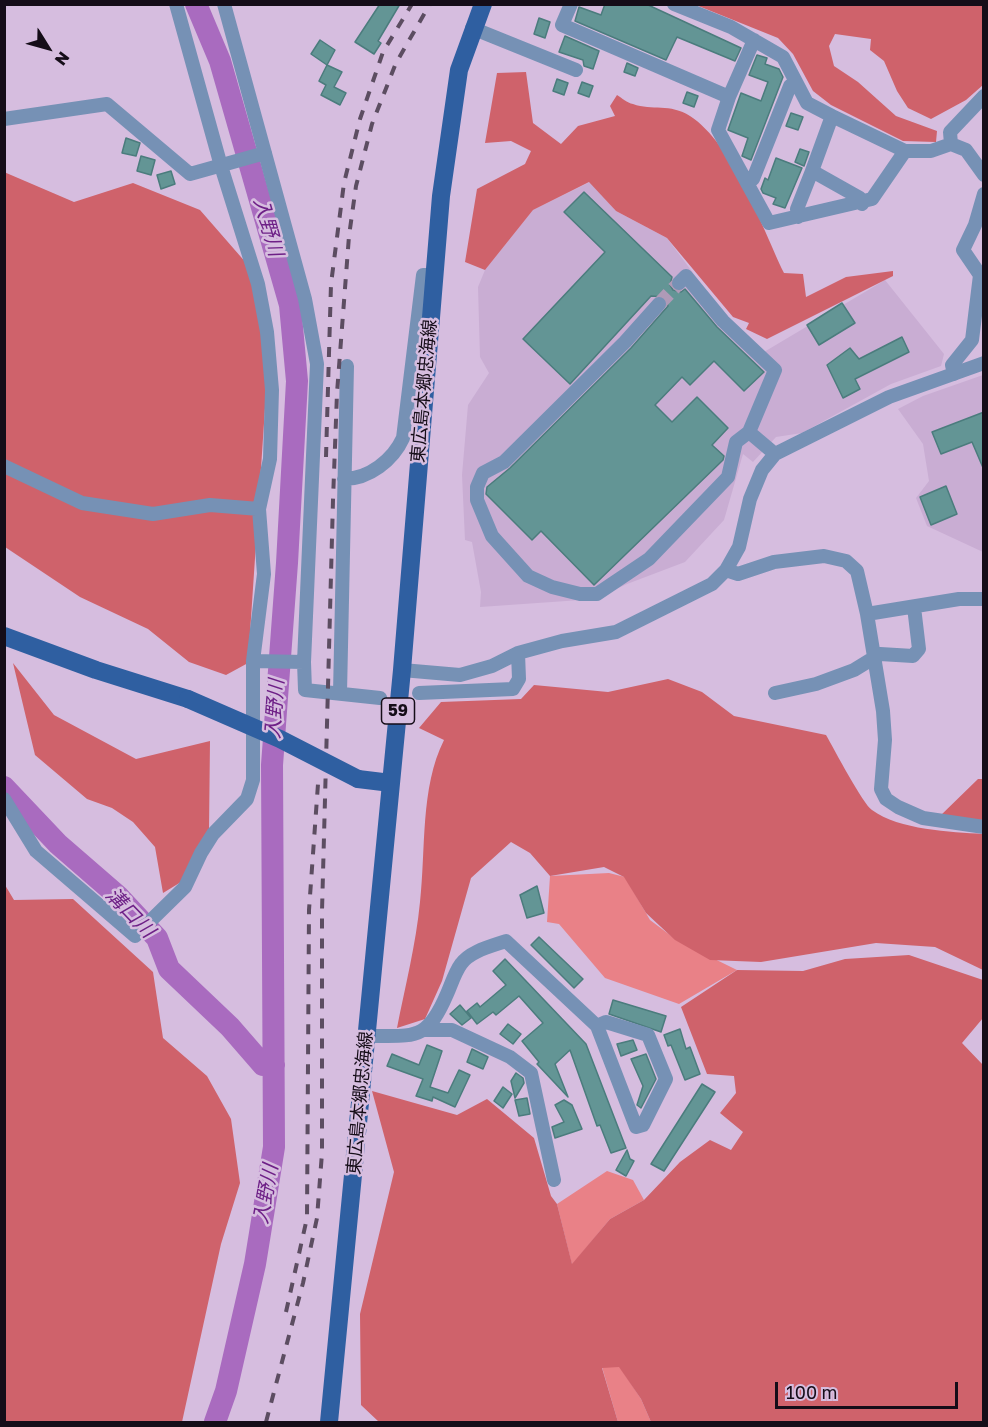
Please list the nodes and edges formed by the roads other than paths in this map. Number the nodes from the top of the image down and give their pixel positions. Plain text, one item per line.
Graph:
1 (176, 4) edge
2 (224, 4) edge
3 (483, 4) edge
4 (571, 4) edge
5 (674, 4) edge
6 (472, 28) junction
7 (754, 40) junction
8 (576, 70) dead end
9 (795, 82) junction
10 (984, 96) edge
11 (729, 97) junction
12 (832, 116) junction
13 (4, 118) edge
14 (951, 144) junction
15 (905, 151) junction
16 (266, 153) junction
17 (223, 165) junction
18 (812, 171) junction
19 (984, 175) edge
20 (747, 183) junction
21 (984, 194) edge
22 (862, 204) junction
23 (798, 217) junction
24 (435, 274) junction
25 (679, 284) dead end
26 (659, 304) tunnel mouth
27 (984, 363) edge
28 (347, 366) dead end
29 (954, 374) junction
30 (749, 432) junction
31 (775, 454) junction
32 (4, 466) edge
33 (344, 479) junction
34 (259, 509) junction
35 (726, 570) junction
36 (984, 599) edge
37 (914, 607) junction
38 (867, 614) junction
39 (4, 636) edge
40 (518, 653) junction
41 (874, 658) junction
42 (257, 661) junction
43 (299, 662) junction
44 (402, 670) junction
45 (340, 693) junction
46 (419, 693) dead end
47 (775, 693) dead end
48 (380, 698) dead end
49 (391, 783) junction
50 (4, 799) edge
51 (984, 827) edge
52 (597, 1026) junction
53 (426, 1030) junction
54 (366, 1036) junction
55 (554, 1180) dead end
56 (329, 1422) edge

1 - 17 street
2 - 16 street
3 - 6 main road, 東広島本郷忠海線 / 59
4 - 11 street
5 - 7 street
6 - 8 street
6 - 24 main road, 東広島本郷忠海線 / 59
7 - 9 street
7 - 11 street
9 - 12 street
9 - 20 street
10 - 14 street
11 - 20 street
12 - 15 street
12 - 18 street
13 - 17 street
14 - 15 street
14 - 19 street
15 - 22 street
16 - 17 street
16 - 43 street
17 - 34 street
18 - 22 street
18 - 23 street
20 - 23 street
21 - 29 street
22 - 23 street
24 - 33 street
24 - 44 main road, 東広島本郷忠海線 / 59
25 - 30 street
26 - 30 street
27 - 29 street
28 - 33 street
29 - 31 street
30 - 31 street
31 - 35 street
32 - 34 street
33 - 45 street
34 - 42 street
35 - 38 street
35 - 40 street
36 - 37 street
37 - 38 street
37 - 41 street
38 - 41 street
39 - 49 main road, bridge
40 - 44 street
40 - 46 street
41 - 47 street
41 - 51 street
42 - 43 street
42 - 50 street
43 - 45 street
44 - 49 main road, 東広島本郷忠海線 / 59
45 - 48 street
49 - 54 main road, 東広島本郷忠海線 / 59
52 - 52 street
52 - 53 street
53 - 54 street
53 - 55 street
54 - 56 main road, 東広島本郷忠海線 / 59

